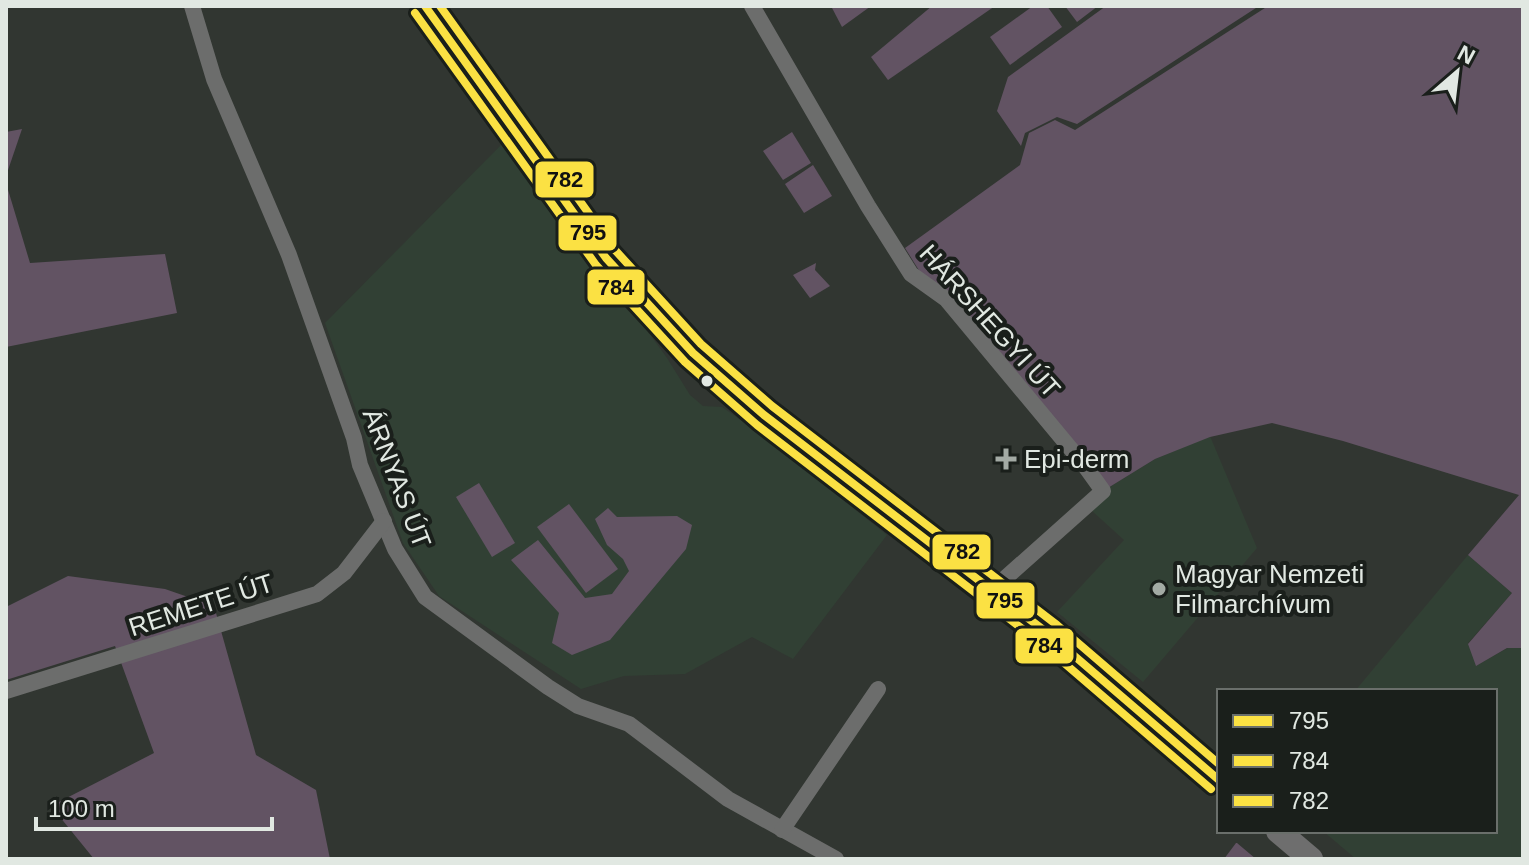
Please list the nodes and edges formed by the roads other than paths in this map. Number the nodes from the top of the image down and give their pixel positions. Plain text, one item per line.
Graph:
1 (192, 6) edge
2 (425, 6) edge
3 (752, 6) edge
4 (384, 521) junction
5 (992, 590) junction
6 (878, 689) dead end
7 (6, 691) edge
8 (1217, 778) edge
9 (782, 830) junction
10 (1280, 833) edge
11 (836, 859) edge
12 (1311, 859) edge

1 - 4 street, ÁRNYAS ÚT
2 - 5 main road
3 - 5 street, HÁRSHEGYI ÚT
4 - 7 street, REMETE ÚT
4 - 9 street, ÁRNYAS ÚT
5 - 8 main road
6 - 9 street
9 - 11 street, ÁRNYAS ÚT
10 - 12 main road

